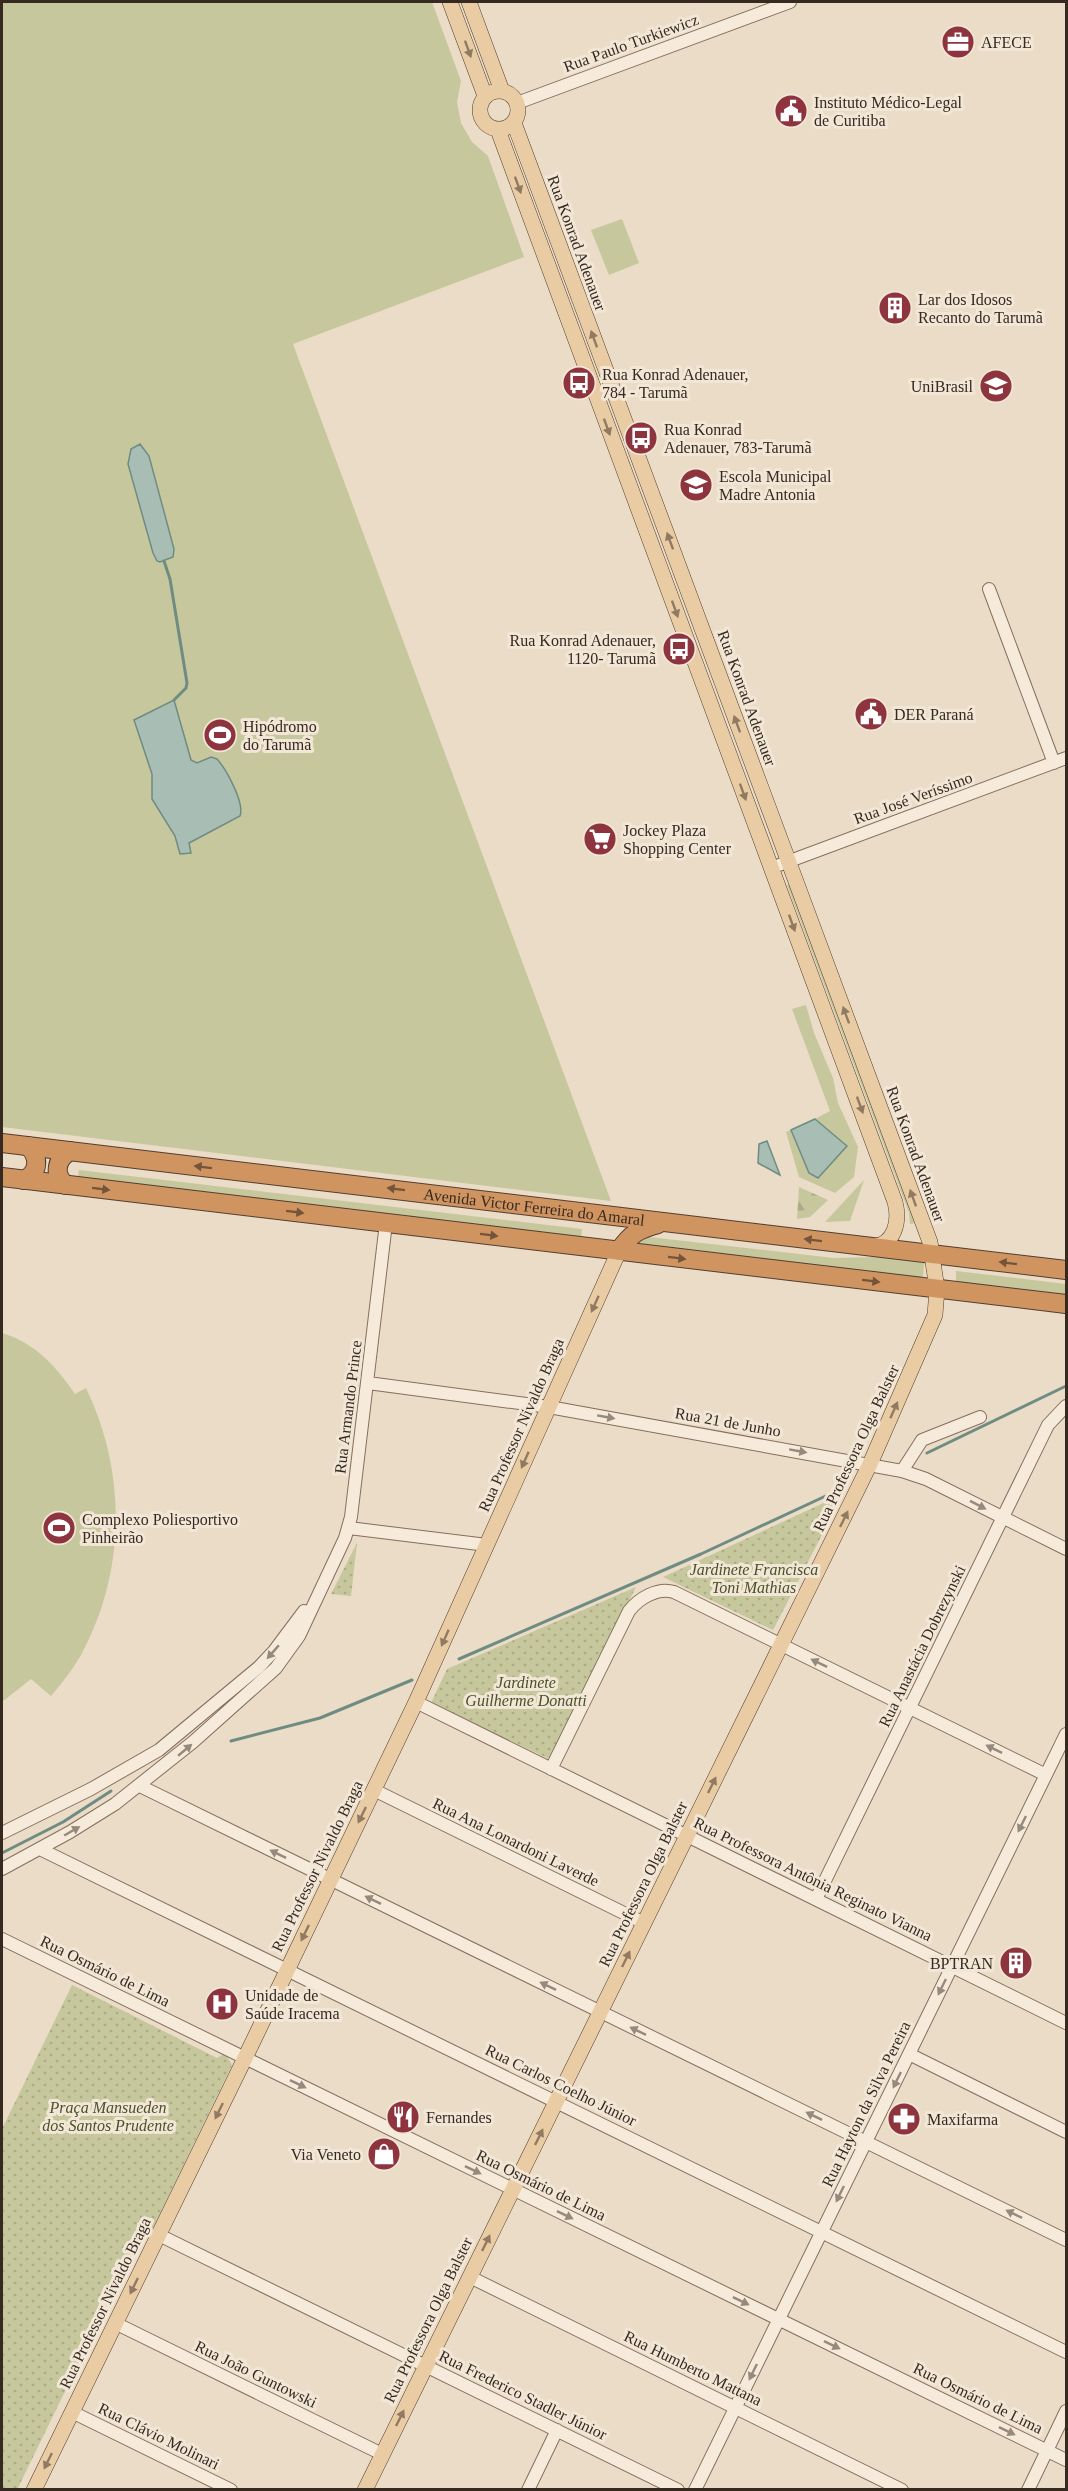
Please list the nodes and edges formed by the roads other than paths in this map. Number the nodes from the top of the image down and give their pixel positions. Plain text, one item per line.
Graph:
1 (450, 2) edge
2 (469, 2) edge
3 (790, 2) edge
4 (502, 91) junction
5 (485, 96) junction
6 (517, 103) junction
7 (514, 123) junction
8 (498, 130) junction
9 (989, 589) dead end
10 (1066, 758) edge
11 (1054, 763) junction
12 (789, 861) junction
13 (771, 868) junction
14 (2, 1143) edge
15 (28, 1146) junction
16 (70, 1151) junction
17 (2, 1177) edge
18 (24, 1180) junction
19 (66, 1185) junction
20 (663, 1222) junction
21 (386, 1223) junction
22 (871, 1247) junction
23 (619, 1251) junction
24 (932, 1253) junction
25 (1066, 1270) edge
26 (937, 1289) junction
27 (1066, 1304) edge
28 (368, 1383) junction
29 (549, 1407) junction
30 (1064, 1408) edge
31 (980, 1417) dead end
32 (870, 1464) junction
33 (902, 1470) junction
34 (1003, 1517) junction
35 (349, 1528) junction
36 (487, 1545) junction
37 (1066, 1549) edge
38 (320, 1588) junction
39 (782, 1645) junction
40 (416, 1702) junction
41 (910, 1708) junction
42 (1066, 1734) edge
43 (551, 1769) junction
44 (1046, 1775) junction
45 (140, 1786) junction
46 (374, 1790) junction
47 (2, 1833) edge
48 (687, 1836) junction
49 (40, 1849) junction
50 (2, 1869) edge
51 (331, 1880) junction
52 (816, 1899) junction
53 (644, 1923) junction
54 (2, 1939) edge
55 (952, 1967) junction
56 (288, 1970) junction
57 (600, 2012) junction
58 (1066, 2023) edge
59 (909, 2054) junction
60 (245, 2058) junction
61 (556, 2102) junction
62 (1066, 2132) edge
63 (866, 2142) junction
64 (513, 2189) junction
65 (822, 2232) junction
66 (159, 2235) junction
67 (1066, 2240) edge
68 (470, 2277) junction
69 (779, 2319) junction
70 (115, 2324) junction
71 (1066, 2352) edge
72 (426, 2366) junction
73 (736, 2408) junction
74 (1066, 2411) edge
75 (72, 2412) junction
76 (557, 2430) junction
77 (1047, 2451) junction
78 (382, 2454) junction
79 (1066, 2460) edge
80 (34, 2490) edge
81 (231, 2490) edge
82 (365, 2490) edge
83 (528, 2490) edge
84 (678, 2490) edge
85 (695, 2490) edge
86 (902, 2490) edge
87 (1028, 2490) edge

1 -> 5 main road
2 - 4 main road
3 - 6 street, Rua Paulo Turkiewicz
4 - 5 main road
4 - 6 main road
5 - 8 main road
6 - 7 main road
7 - 8 main road
12 -> 7 main road, Rua Konrad Adenauer
8 -> 13 main road
9 - 11 street
10 - 11 street, Rua José Veríssimo
11 - 12 street, Rua José Veríssimo
12 - 13 street, Rua José Veríssimo
24 -> 12 main road, Rua Konrad Adenauer
13 -> 22 main road
14 - 15 highway, Avenida Victor Ferreira do Amaral
15 - 16 highway, Avenida Victor Ferreira do Amaral
15 - 18 highway
16 - 19 highway
20 -> 16 highway, Avenida Victor Ferreira do Amaral
17 - 18 highway, Avenida Victor Ferreira do Amaral
18 - 19 highway, Avenida Victor Ferreira do Amaral
19 -> 21 highway, Avenida Victor Ferreira do Amaral
22 -> 20 highway, Avenida Victor Ferreira do Amaral
20 - 23 highway
21 -> 23 highway, Avenida Victor Ferreira do Amaral
21 - 28 street, Rua Armando Prince
22 - 24 highway, Avenida Victor Ferreira do Amaral
23 -> 26 highway, Avenida Victor Ferreira do Amaral
23 -> 29 main road, Rua Professor Nivaldo Braga
25 -> 24 highway, Avenida Victor Ferreira do Amaral
24 - 26 main road, Rua Konrad Adenauer
26 - 27 highway, Avenida Victor Ferreira do Amaral
32 -> 26 main road, Rua Professora Olga Balster
28 - 29 street, Rua 21 de Junho
28 - 35 street, Rua Armando Prince
29 -> 32 street, Rua 21 de Junho
29 -> 36 main road, Rua Professor Nivaldo Braga
30 - 34 street, Rua Anastácia Dobrezynski
31 - 33 street
32 - 33 street, Rua 21 de Junho
39 -> 32 main road, Rua Professora Olga Balster
33 -> 34 street, Rua 21 de Junho
34 - 37 street, Rua 21 de Junho
34 - 41 street, Rua Anastácia Dobrezynski
35 - 36 street
35 - 38 street, Rua Armando Prince
36 -> 40 main road, Rua Professor Nivaldo Braga
45 -> 38 street, Rua Armando Prince
38 -> 47 street, Rua Armando Prince
41 -> 39 street
39 - 43 street
48 -> 39 main road, Rua Professora Olga Balster
40 - 43 street, Rua Professora Antônia Reginato Vianna
40 - 46 main road, Rua Professor Nivaldo Braga
44 -> 41 street
41 - 52 street, Rua Anastácia Dobrezynski
42 - 44 street, Rua Hayton da Silva Pereira
43 - 48 street, Rua Professora Antônia Reginato Vianna
44 -> 55 street, Rua Hayton da Silva Pereira
49 -> 45 street, Rua Armando Prince
51 -> 45 street
46 -> 51 main road, Rua Professor Nivaldo Braga
46 - 53 street, Rua Ana Lonardoni Laverde
48 - 52 street, Rua Professora Antônia Reginato Vianna
48 - 53 main road, Rua Professora Olga Balster
49 - 50 street, Rua Armando Prince
49 - 56 street, Rua Carlos Coelho Júnior
51 -> 56 main road, Rua Professor Nivaldo Braga
57 -> 51 street
52 - 55 street, Rua Professora Antônia Reginato Vianna
57 -> 53 main road, Rua Professora Olga Balster
54 - 60 street, Rua Osmário de Lima
55 - 58 street, Rua Professora Antônia Reginato Vianna
55 -> 59 street, Rua Hayton da Silva Pereira
56 - 60 main road, Rua Professor Nivaldo Braga
56 - 61 street, Rua Carlos Coelho Júnior
57 - 61 main road, Rua Professora Olga Balster
63 -> 57 street
59 - 62 street
59 -> 63 street, Rua Hayton da Silva Pereira
60 -> 64 street, Rua Osmário de Lima
60 -> 66 main road, Rua Professor Nivaldo Braga
64 -> 61 main road, Rua Professora Olga Balster
61 - 65 street, Rua Carlos Coelho Júnior
63 -> 65 street, Rua Hayton da Silva Pereira
67 -> 63 street
68 -> 64 main road, Rua Professora Olga Balster
64 -> 69 street, Rua Osmário de Lima
65 - 69 street, Rua Hayton da Silva Pereira
65 - 71 street, Rua Carlos Coelho Júnior
66 -> 70 main road, Rua Professor Nivaldo Braga
66 - 72 street, Rua Frederico Stadler Júnior
68 - 72 main road, Rua Professora Olga Balster
68 - 73 street, Rua Humberto Mattana
69 -> 73 street, Rua Hayton da Silva Pereira
69 -> 77 street, Rua Osmário de Lima
70 - 75 main road, Rua Professor Nivaldo Braga
70 - 78 street, Rua João Guntowski
72 - 76 street, Rua Frederico Stadler Júnior
78 -> 72 main road, Rua Professora Olga Balster
73 - 85 street, Rua Hayton da Silva Pereira
73 - 86 street, Rua Humberto Mattana
74 - 77 street
75 -> 80 main road, Rua Professor Nivaldo Braga
75 - 81 street, Rua Clávio Molinari
76 - 83 street
76 - 84 street, Rua Frederico Stadler Júnior
77 - 79 street, Rua Osmário de Lima
77 - 87 street
78 - 82 main road, Rua Professora Olga Balster

